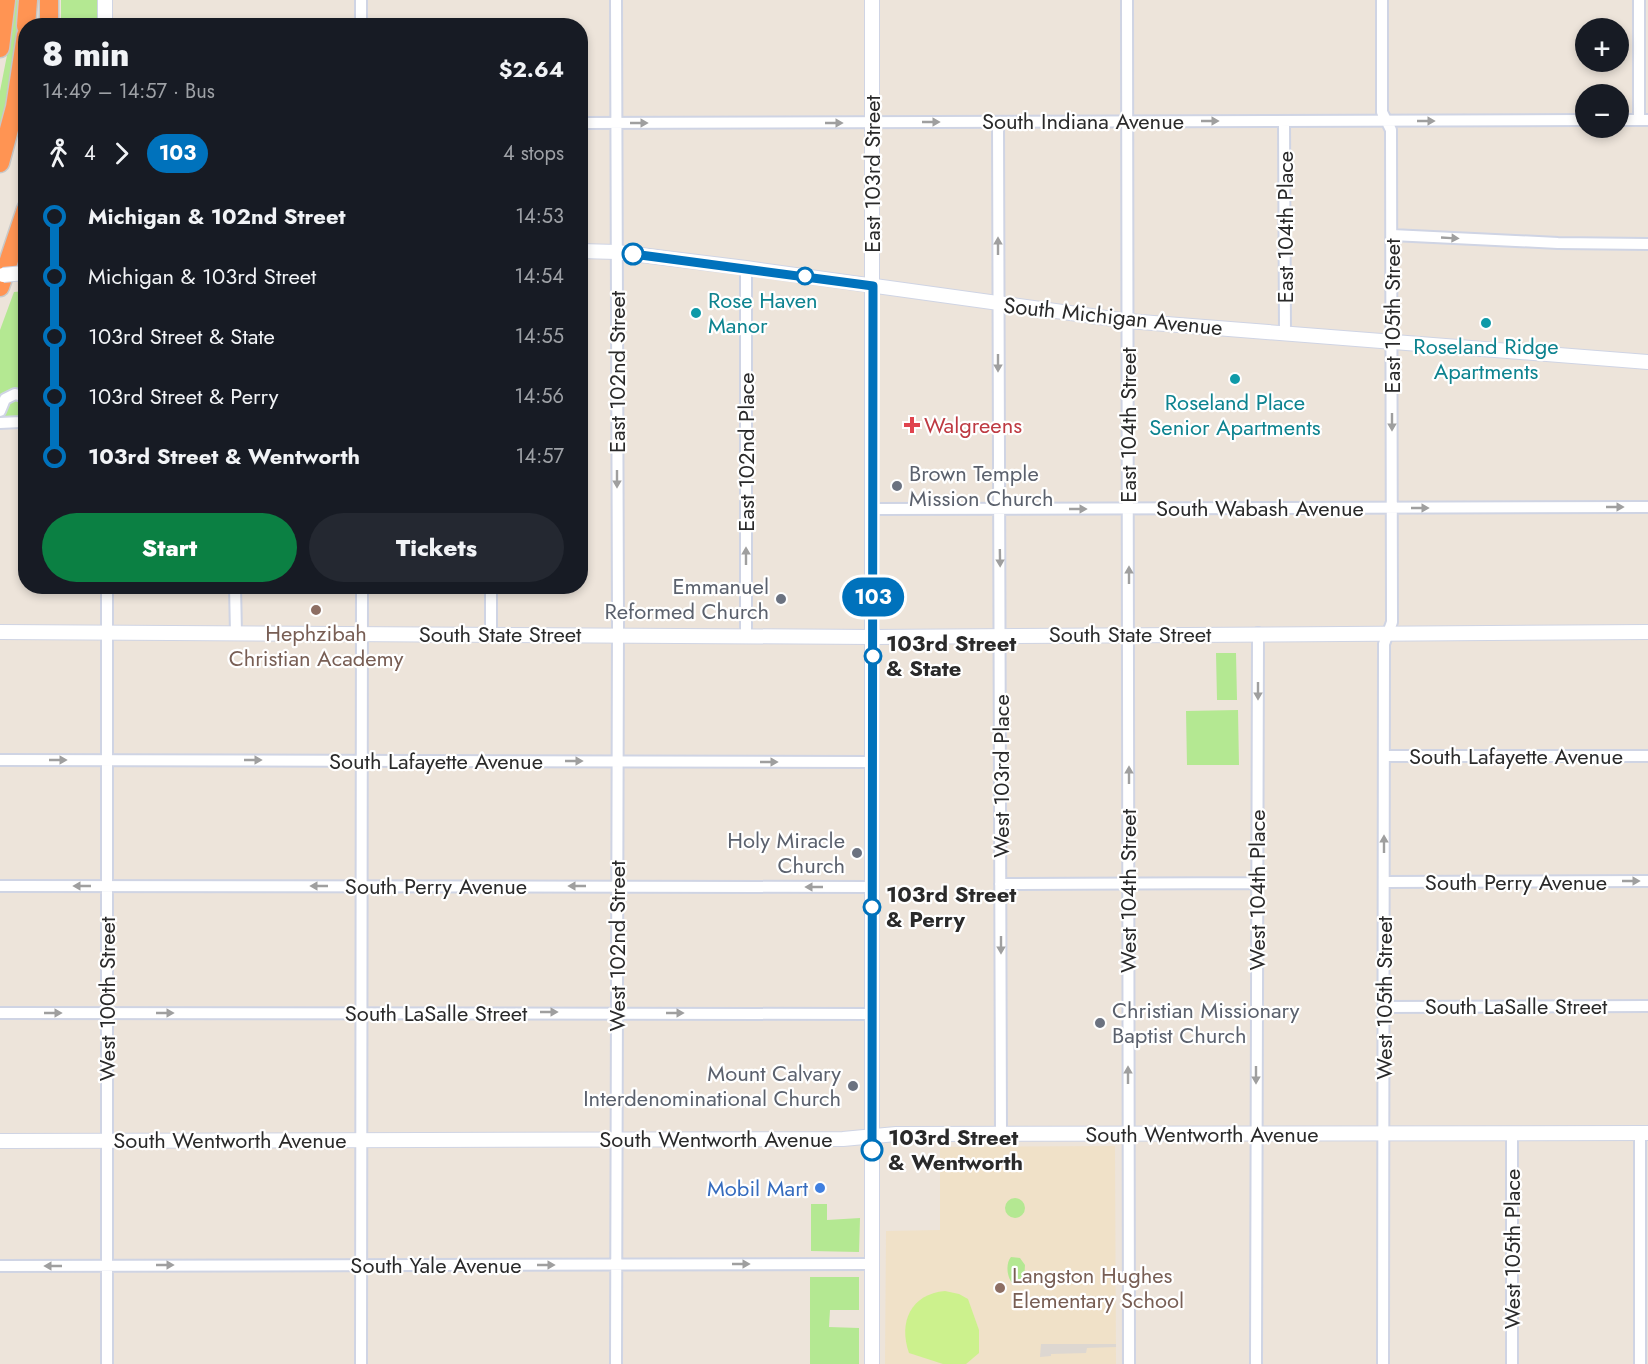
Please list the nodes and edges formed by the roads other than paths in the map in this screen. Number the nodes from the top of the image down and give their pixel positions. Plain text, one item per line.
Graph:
1 (6, 0) edge
2 (28, 0) edge
3 (49, 0) edge
4 (105, 0) edge
5 (361, 0) edge
6 (616, 0) edge
7 (872, 0) edge
8 (1127, 0) edge
9 (1382, 0) edge
10 (1639, 0) edge
11 (27, 18) edge
12 (49, 18) edge
13 (105, 18) edge
14 (361, 18) edge
15 (0, 48) edge
16 (18, 87) edge
17 (1128, 120) junction
18 (1575, 120) edge
19 (1643, 120) edge
20 (1284, 121) junction
21 (998, 122) junction
22 (1387, 122) junction
23 (588, 123) edge
24 (616, 123) junction
25 (872, 123) junction
26 (0, 163) edge
27 (18, 232) edge
28 (1392, 235) junction
29 (1648, 244) edge
30 (588, 251) edge
31 (617, 252) junction
32 (746, 268) junction
33 (18, 274) edge
34 (0, 275) edge
35 (0, 286) edge
36 (873, 286) junction
37 (998, 304) junction
38 (1128, 321) junction
39 (1285, 334) junction
40 (1392, 343) junction
41 (1648, 362) edge
42 (18, 395) edge
43 (0, 411) edge
44 (0, 423) edge
45 (18, 423) edge
46 (1648, 507) edge
47 (1392, 508) junction
48 (873, 509) junction
49 (1000, 509) junction
50 (1129, 509) junction
51 (107, 594) edge
52 (236, 594) edge
53 (362, 594) edge
54 (491, 594) edge
55 (0, 632) edge
56 (1388, 632) junction
57 (1648, 632) edge
58 (107, 633) junction
59 (363, 633) junction
60 (1258, 633) junction
61 (236, 634) junction
62 (491, 634) junction
63 (1129, 634) junction
64 (618, 635) junction
65 (1001, 635) junction
66 (746, 636) junction
67 (873, 637) junction
68 (1384, 756) junction
69 (1648, 756) edge
70 (0, 759) edge
71 (107, 760) junction
72 (362, 761) junction
73 (617, 761) junction
74 (873, 762) junction
75 (1648, 881) edge
76 (1384, 882) junction
77 (1128, 883) junction
78 (1257, 883) junction
79 (1000, 884) junction
80 (0, 886) edge
81 (107, 886) junction
82 (362, 886) junction
83 (617, 886) junction
84 (872, 887) junction
85 (1648, 1006) edge
86 (1384, 1007) junction
87 (0, 1012) edge
88 (616, 1012) junction
89 (107, 1013) junction
90 (362, 1013) junction
91 (872, 1014) junction
92 (1384, 1133) junction
93 (1512, 1133) junction
94 (1644, 1133) edge
95 (1002, 1134) junction
96 (1128, 1134) junction
97 (1256, 1134) junction
98 (872, 1137) junction
99 (617, 1139) junction
100 (107, 1140) junction
101 (362, 1140) junction
102 (0, 1141) edge
103 (872, 1264) junction
104 (107, 1265) junction
105 (616, 1265) junction
106 (0, 1266) edge
107 (362, 1266) junction
108 (107, 1364) edge
109 (361, 1364) edge
110 (616, 1364) edge
111 (872, 1364) edge
112 (1129, 1364) edge
113 (1256, 1364) edge
114 (1383, 1364) edge
115 (1512, 1364) edge
116 (1640, 1364) edge

1 - 15 highway
2 - 11 highway
3 - 12 highway
4 - 13 street
5 - 14 street
6 - 24 street, East 102nd Street
7 - 25 street, East 103rd Street
8 - 17 street, East 104th Street
9 - 22 street, East 105th Street
10 - 19 street
16 - 26 highway
17 -> 20 street, South Indiana Avenue
17 - 21 street, South Indiana Avenue
17 - 38 street, East 104th Street
22 -> 18 street, South Indiana Avenue
20 - 22 street, South Indiana Avenue
20 - 39 street, East 104th Place
25 -> 21 street, South Indiana Avenue
37 -> 21 street, West 103rd Place
22 - 28 street, East 105th Street
23 - 24 street, South Indiana Avenue
24 -> 25 street, South Indiana Avenue
24 - 31 street, East 102nd Street
25 - 36 street, East 103rd Street
27 - 35 highway
28 -> 29 street
28 - 40 street, East 105th Street
30 - 31 street, South Michigan Avenue
31 - 32 street, South Michigan Avenue
31 -> 64 street, East 102nd Street
32 - 36 street, South Michigan Avenue
66 -> 32 street, East 102nd Place
33 - 34 street, bridge
36 - 37 street, South Michigan Avenue
36 - 48 street, East 103rd Street
37 - 38 street, South Michigan Avenue
37 -> 49 street, West 103rd Place
38 - 39 street, South Michigan Avenue
38 - 50 street, East 104th Street
39 - 40 street, South Michigan Avenue
40 - 41 street, South Michigan Avenue
40 -> 47 street, East 105th Street
42 - 43 street
44 - 45 street
47 -> 46 street, South Wabash Avenue
47 - 50 street, South Wabash Avenue
47 - 56 street, East 105th Street
48 - 49 street, South Wabash Avenue
48 - 67 street, East 103rd Street
49 -> 50 street, South Wabash Avenue
49 -> 65 street, West 103rd Place
63 -> 50 street, East 104th Street
51 - 58 street, West 100th Street
52 - 61 street
53 - 59 street
54 - 62 street
55 - 58 street, South State Street
56 - 57 street, South State Street
56 - 60 street, South State Street
56 - 68 street, West 105th Street
58 - 61 street, South State Street
58 - 71 street, West 100th Street
59 - 61 street, South State Street
59 - 62 street, South State Street
59 - 72 street
60 - 63 street, South State Street
60 -> 78 street, West 104th Place
62 - 64 street, South State Street
63 - 65 street, South State Street
77 -> 63 street, West 104th Street
64 - 66 street, South State Street
64 - 73 street, West 102nd Street
65 - 67 street, South State Street
65 - 79 street, West 103rd Place
66 - 67 street, South State Street
67 - 74 street, East 103rd Street
68 - 69 street, South Lafayette Avenue
76 -> 68 street, West 105th Street
70 -> 71 street, South Lafayette Avenue
71 -> 72 street, South Lafayette Avenue
71 - 81 street, West 100th Street
72 -> 73 street, South Lafayette Avenue
72 - 82 street
73 -> 74 street, South Lafayette Avenue
73 - 83 street, West 102nd Street
74 - 84 street, East 103rd Street
76 -> 75 street, South Perry Avenue
76 - 86 street, West 105th Street
77 - 78 street
77 - 79 street
96 -> 77 street, West 104th Street
78 -> 97 street, West 104th Place
79 -> 95 street, West 103rd Place
81 -> 80 street, South Perry Avenue
82 -> 81 street, South Perry Avenue
81 - 89 street, West 100th Street
83 -> 82 street, South Perry Avenue
82 - 90 street
84 -> 83 street, South Perry Avenue
83 - 88 street, West 102nd Street
84 - 91 street, East 103rd Street
85 - 86 street, South LaSalle Street
86 - 92 street, West 105th Street
87 -> 89 street, South LaSalle Street
90 -> 88 street, South LaSalle Street
88 -> 91 street, South LaSalle Street
88 - 99 street, West 102nd Street
89 -> 90 street, South LaSalle Street
89 - 100 street, West 100th Street
90 - 101 street
91 - 98 street, East 103rd Street
92 - 93 street, South Wentworth Avenue
92 - 97 street, South Wentworth Avenue
92 - 114 street, West 105th Street
93 - 94 street, South Wentworth Avenue
93 - 115 street, West 105th Place
94 - 116 street
95 - 96 street, South Wentworth Avenue
95 - 98 street, South Wentworth Avenue
96 - 97 street, South Wentworth Avenue
96 - 112 street, West 104th Street
97 - 113 street, West 104th Place
98 - 99 street, South Wentworth Avenue
98 - 103 street, East 103rd Street
99 - 101 street, South Wentworth Avenue
99 - 105 street, West 102nd Street
100 - 101 street, South Wentworth Avenue
100 - 102 street, South Wentworth Avenue
100 - 104 street, West 100th Street
101 - 107 street
105 -> 103 street, South Yale Avenue
103 - 111 street, East 103rd Street
104 -> 106 street, South Yale Avenue
104 -> 107 street, South Yale Avenue
104 - 108 street, West 100th Street
107 -> 105 street, South Yale Avenue
105 - 110 street, West 102nd Street
107 - 109 street

